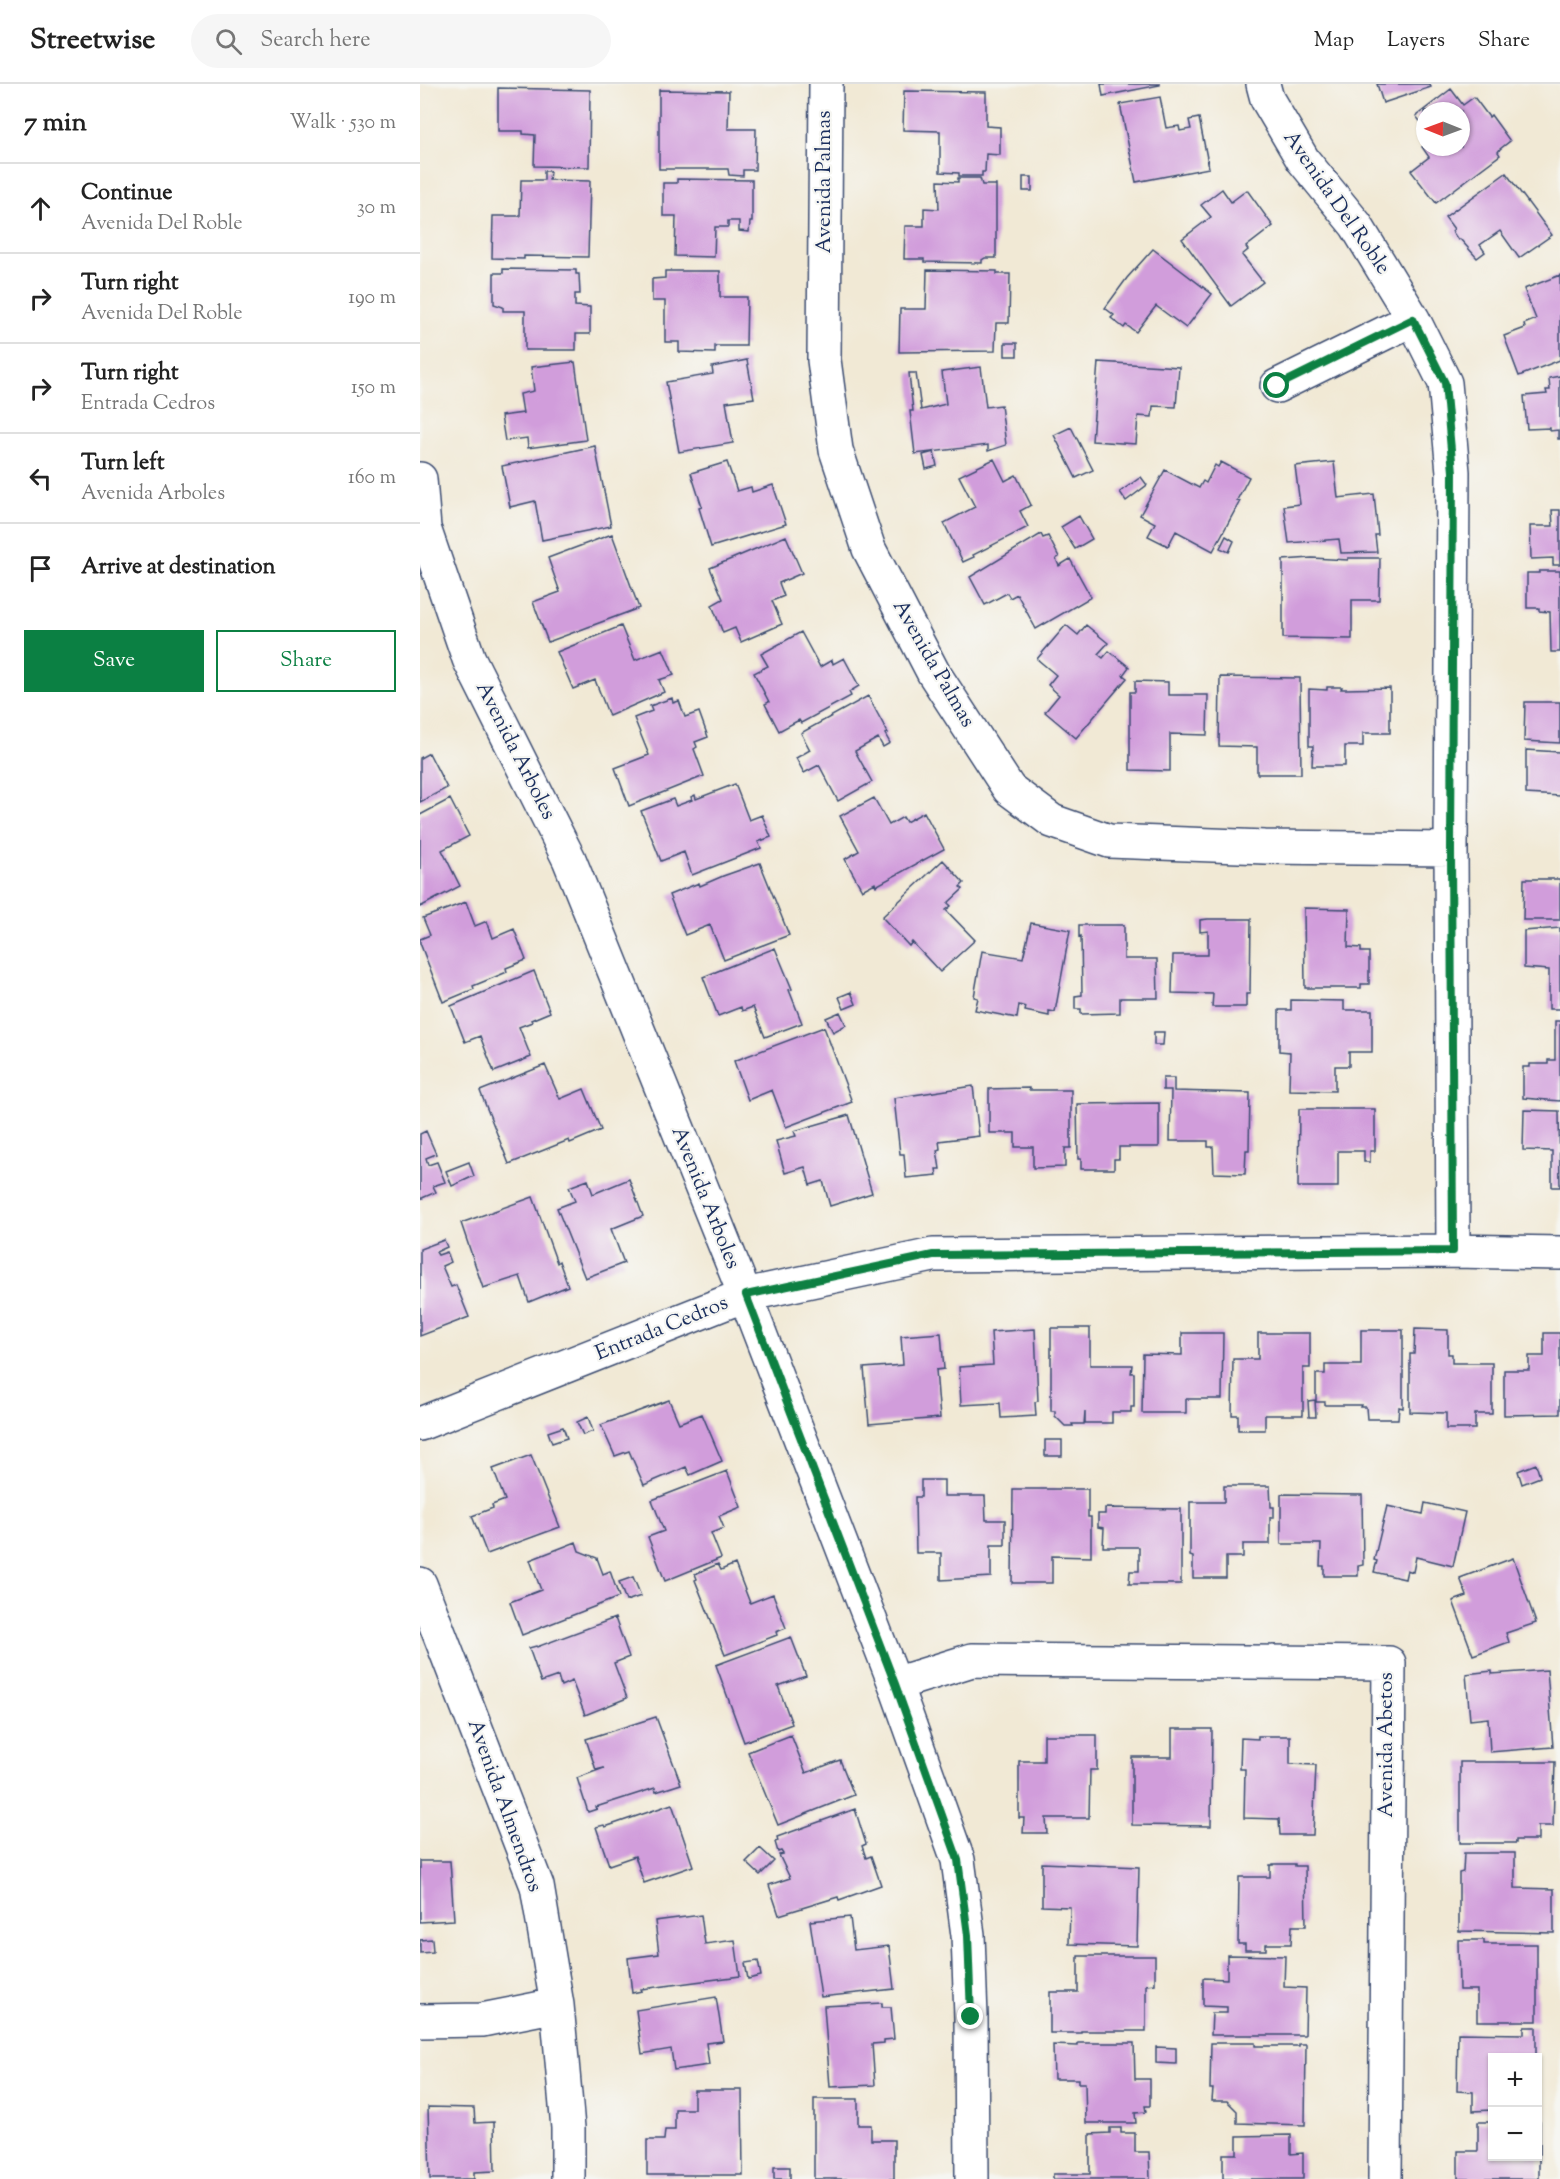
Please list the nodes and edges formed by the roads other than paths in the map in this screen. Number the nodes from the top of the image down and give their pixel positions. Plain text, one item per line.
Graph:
1 (826, 84) edge
2 (1263, 84) edge
3 (1413, 319) junction
4 (1277, 386) dead end
5 (420, 479) edge
6 (1451, 849) junction
7 (1453, 1251) junction
8 (1560, 1253) edge
9 (746, 1295) junction
10 (420, 1424) edge
11 (420, 1584) edge
12 (895, 1684) junction
13 (557, 2005) junction
14 (420, 2021) edge
15 (568, 2179) edge
16 (972, 2179) edge
17 (1384, 2179) edge

1 - 6 street, Avenida Palmas
2 - 3 street, Avenida Del Roble
3 - 4 street
3 - 6 street, Avenida Del Roble
5 - 9 street, Avenida Arboles
6 - 7 street, Avenida Del Roble
7 - 8 street, Entrada Cedros
7 - 9 street, Entrada Cedros
9 - 10 street, Entrada Cedros
9 - 12 street, Avenida Arboles
11 - 13 street, Avenida Almendros
12 - 16 street, Avenida Arboles
12 - 17 street, Avenida Abetos
13 - 14 street
13 - 15 street, Avenida Almendros

